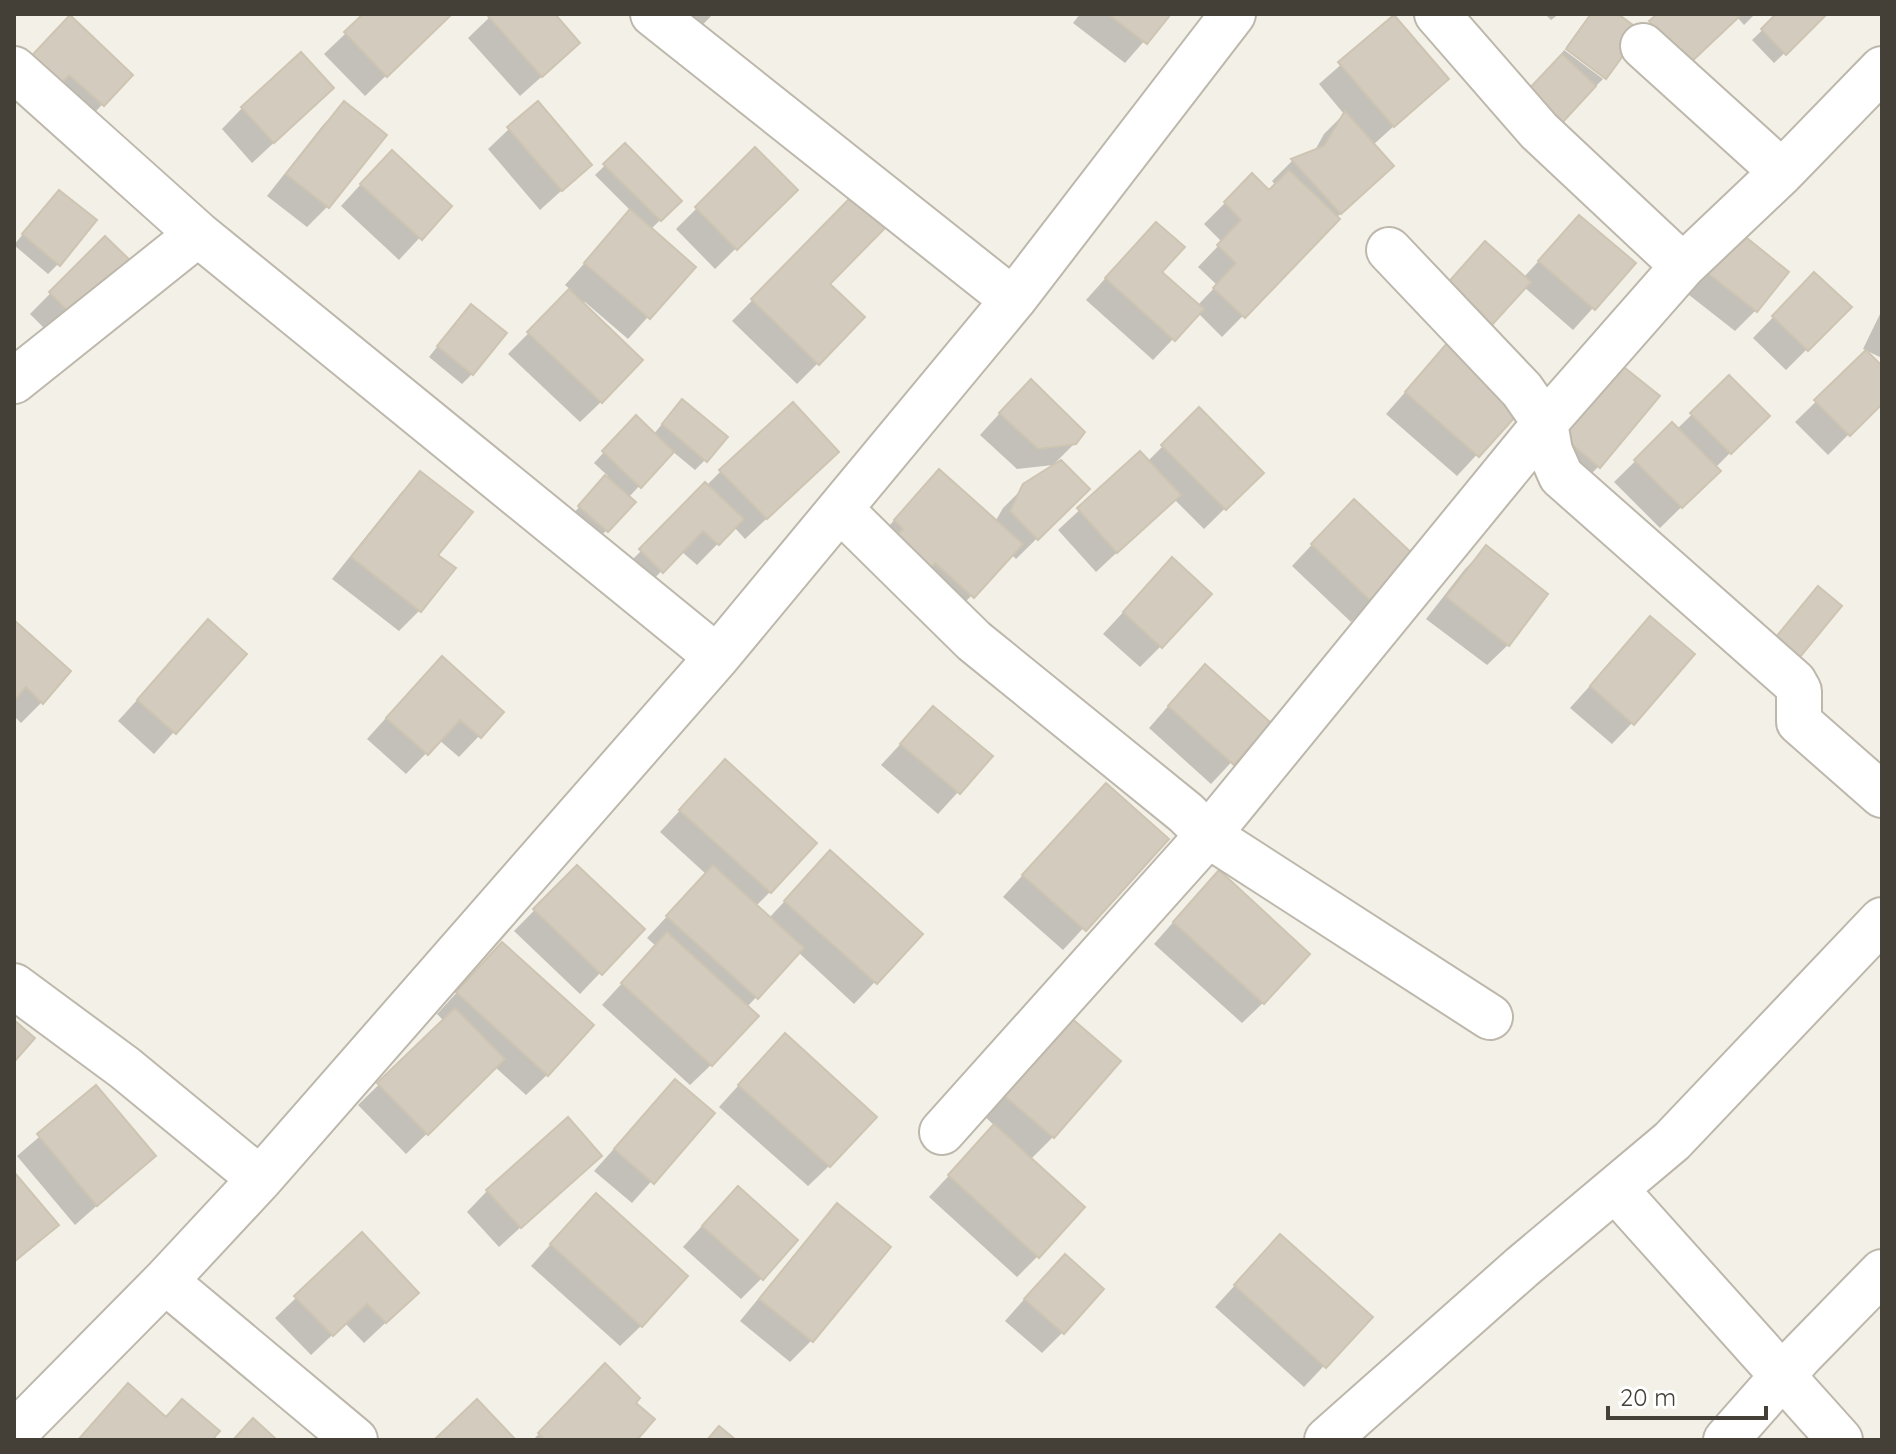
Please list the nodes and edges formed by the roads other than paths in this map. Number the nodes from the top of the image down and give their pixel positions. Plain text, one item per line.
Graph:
1 (653, 14) edge
2 (1233, 14) edge
3 (1437, 14) edge
4 (1643, 46) dead end
5 (14, 69) edge
6 (1882, 69) edge
7 (1782, 172) junction
8 (198, 234) junction
9 (1389, 250) dead end
10 (1683, 266) junction
11 (1013, 300) junction
12 (14, 381) edge
13 (1545, 423) junction
14 (841, 510) junction
15 (717, 657) junction
16 (1882, 795) edge
17 (1208, 835) junction
18 (1882, 920) edge
19 (14, 986) edge
20 (1490, 1017) dead end
21 (942, 1132) dead end
22 (260, 1179) junction
23 (1615, 1189) junction
24 (1882, 1272) edge
25 (165, 1281) junction
26 (1781, 1377) junction
27 (14, 1434) edge
28 (355, 1440) edge
29 (1327, 1440) edge
30 (1726, 1440) edge
31 (1840, 1440) edge

1 - 11 street
2 - 11 street
3 - 10 street
4 - 7 street
5 - 8 street
6 - 7 street
7 - 10 street
8 - 12 street
8 - 15 street
9 - 13 street
10 - 13 street
11 - 14 street
13 - 16 street
13 - 17 street
14 - 15 street
14 - 17 street
15 - 22 street
17 - 20 street
17 - 21 street
18 - 23 street
19 - 22 street
22 - 25 street
23 - 26 street
23 - 29 street
24 - 26 street
25 - 27 street
25 - 28 street
26 - 30 street
26 - 31 street

